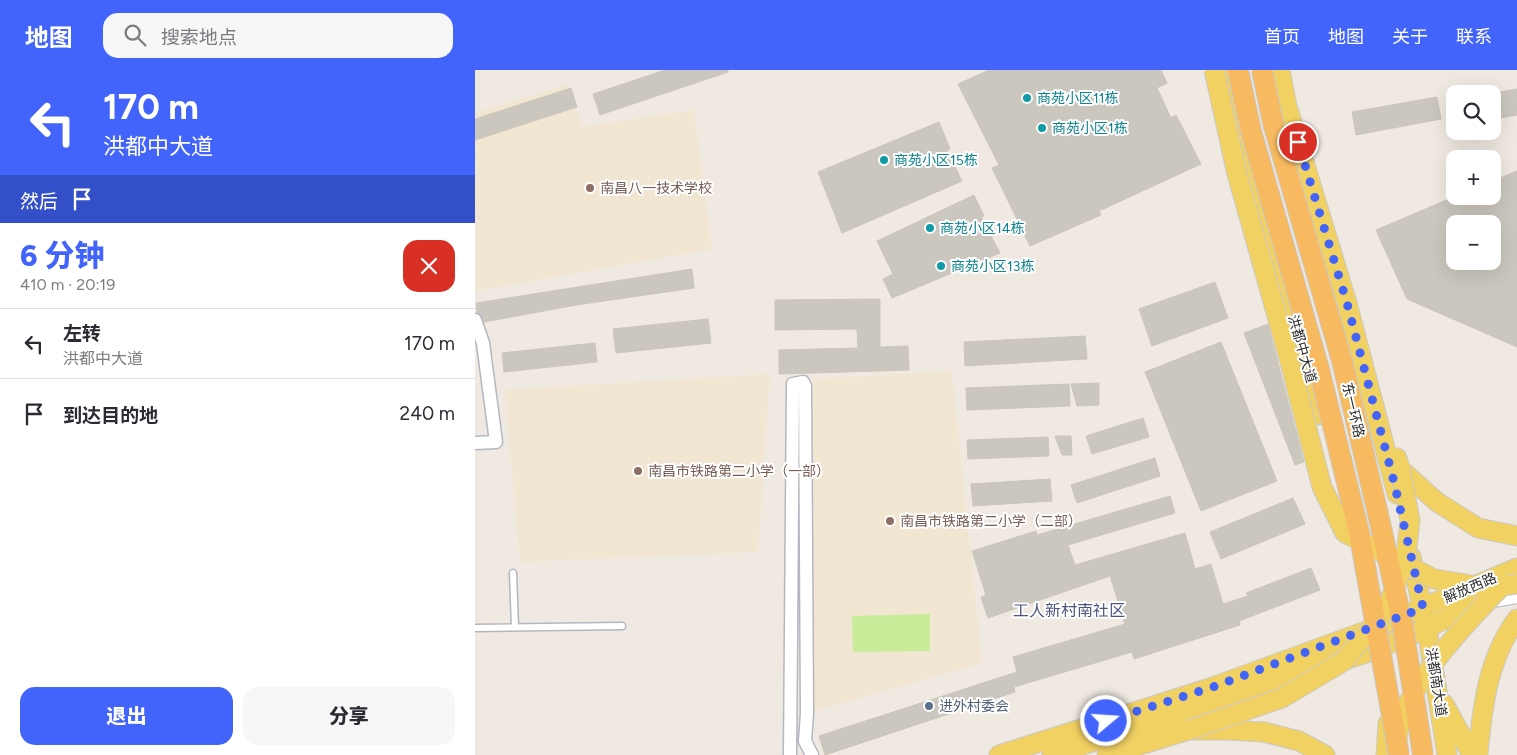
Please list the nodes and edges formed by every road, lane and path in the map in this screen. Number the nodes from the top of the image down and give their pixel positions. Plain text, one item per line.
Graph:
1 (1214, 70) edge
2 (1224, 70) edge
3 (1238, 70) edge
4 (1261, 70) edge
5 (1280, 70) edge
6 (1287, 70) edge
7 (475, 320) edge
8 (475, 443) edge
9 (1400, 469) junction
10 (1517, 536) edge
11 (1517, 558) edge
12 (1517, 568) edge
13 (513, 573) dead end
14 (1517, 574) edge
15 (1517, 584) edge
16 (1483, 591) junction
17 (1517, 594) edge
18 (1423, 608) junction
19 (1517, 619) edge
20 (622, 626) dead end
21 (515, 627) junction
22 (475, 628) edge
23 (1427, 628) junction
24 (1369, 630) junction
25 (1373, 651) junction
26 (1437, 691) junction
27 (1388, 723) junction
28 (1189, 730) junction
29 (790, 755) edge
30 (812, 755) edge
31 (999, 755) edge
32 (1052, 755) edge
33 (1107, 755) edge
34 (1325, 755) edge
35 (1386, 755) edge
36 (1396, 755) edge
37 (1423, 755) edge
38 (1447, 755) edge
39 (1472, 755) edge
40 (1477, 755) edge

1 - 15 main road, bridge
2 - 24 main road, 洪都中大道
3 - 36 highway, 东一环路, bridge
4 - 37 highway, 东一环路, bridge
5 - 18 main road
6 - 9 main road
7 - 8 street
9 - 10 main road
9 - 28 main road, bridge
11 - 16 main road
12 - 16 main road, 解放西路
13 - 21 lane
14 - 36 main road, bridge
15 - 16 main road, 解放西路
16 - 17 main road
16 - 18 main road, 解放西路
16 - 23 main road, 解放西路
18 - 23 main road, 洪都南大道
18 - 24 main road, 解放西路
19 - 40 main road
20 - 21 lane
21 - 22 lane
23 - 25 main road, 解放西路
23 - 26 main road, 洪都南大道
24 - 25 main road
24 - 31 main road, 解放西路
25 - 27 main road
25 - 32 main road, 解放西路
26 - 38 main road, 洪都南大道
26 - 39 main road
27 - 35 main road
27 - 36 main road
28 - 33 main road
28 - 34 main road
29 - 30 street

